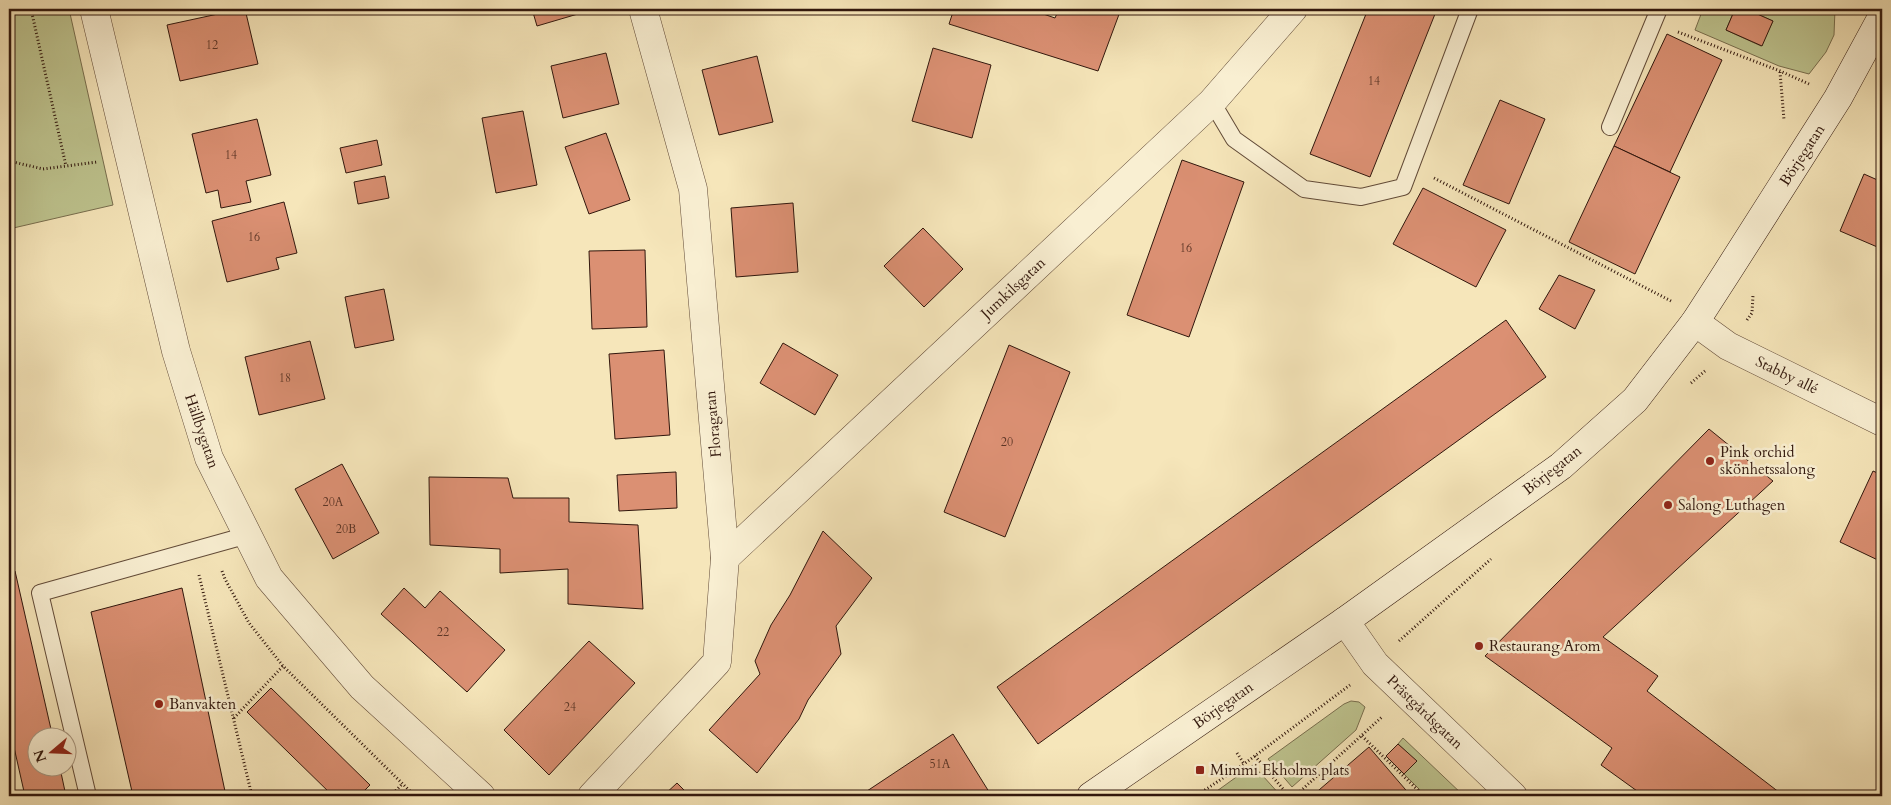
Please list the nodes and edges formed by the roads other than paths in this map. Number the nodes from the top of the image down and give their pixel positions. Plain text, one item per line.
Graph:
1 (94, 9) edge
2 (643, 9) edge
3 (1293, 9) edge
4 (1470, 9) edge
5 (1656, 16) edge
6 (1882, 17) edge
7 (1212, 102) junction
8 (1610, 127) dead end
9 (1695, 322) junction
10 (1882, 422) edge
11 (248, 535) junction
12 (725, 558) junction
13 (1345, 621) junction
14 (88, 796) edge
15 (481, 796) edge
16 (592, 796) edge
17 (1091, 796) edge
18 (1513, 796) edge

1 - 11 street, Hällbygatan
2 - 12 street, Floragatan
3 - 7 street, Jumkilsgatan
4 - 7 lane
5 - 8 lane
6 - 9 street, Börjegatan
7 - 12 street, Jumkilsgatan
9 - 10 street, Stabby allé
9 - 13 street, Börjegatan
11 - 14 lane
11 - 15 street, Hällbygatan
12 - 16 street, Floragatan
13 - 17 street, Börjegatan
13 - 18 street, Prästgårdsgatan

